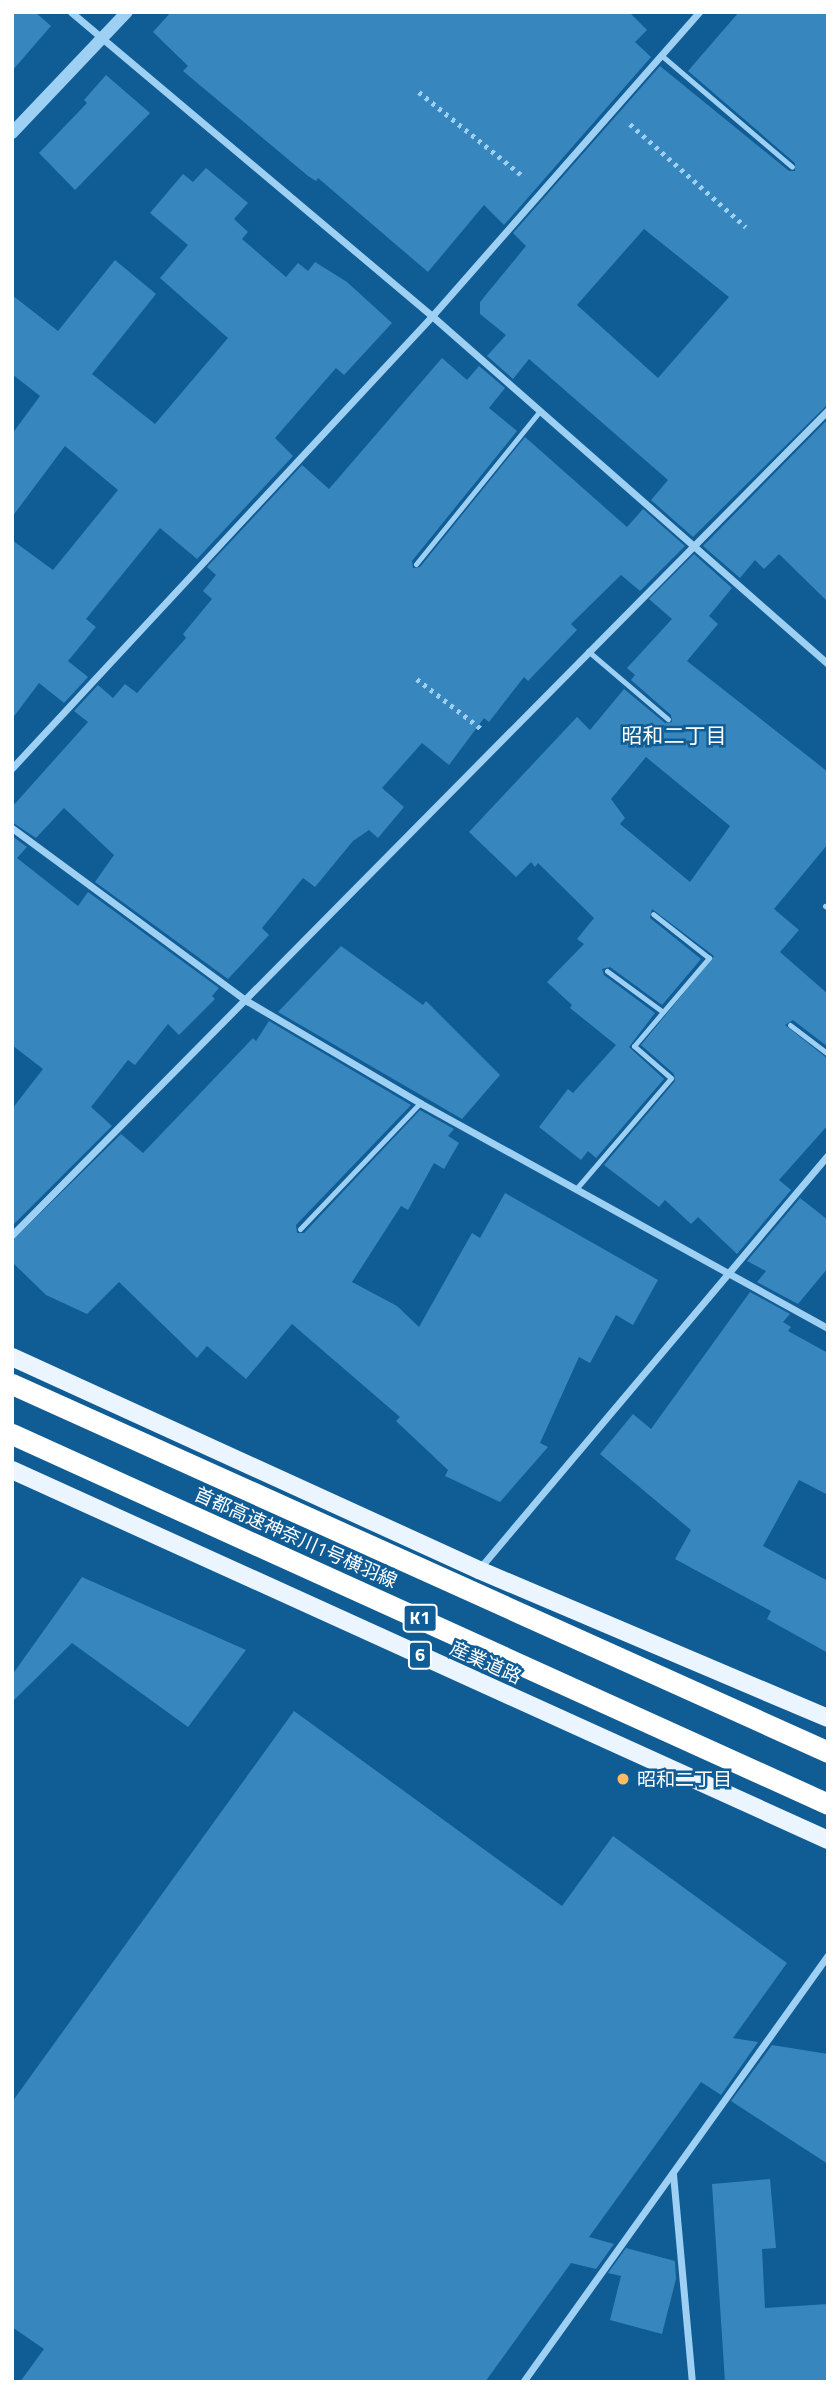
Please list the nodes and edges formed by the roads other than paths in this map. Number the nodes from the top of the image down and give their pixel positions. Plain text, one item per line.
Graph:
1 (71, 12) edge
2 (127, 12) edge
3 (699, 12) edge
4 (102, 39) junction
5 (661, 55) junction
6 (12, 133) edge
7 (792, 167) dead end
8 (432, 316) junction
9 (828, 410) edge
10 (539, 412) junction
11 (691, 547) junction
12 (416, 564) dead end
13 (588, 651) junction
14 (828, 664) edge
15 (668, 719) dead end
16 (12, 768) edge
17 (12, 828) edge
18 (653, 914) dead end
19 (607, 971) dead end
20 (247, 1001) junction
21 (663, 1012) junction
22 (790, 1026) dead end
23 (828, 1054) edge
24 (420, 1103) junction
25 (828, 1155) edge
26 (576, 1189) junction
27 (300, 1229) dead end
28 (12, 1235) edge
29 (728, 1273) junction
30 (828, 1328) edge
31 (12, 1357) edge
32 (12, 1384) edge
33 (12, 1434) edge
34 (12, 1470) edge
35 (478, 1570) junction
36 (828, 1718) edge
37 (828, 1752) edge
38 (828, 1804) edge
39 (828, 1840) edge
40 (828, 1955) edge
41 (673, 2173) junction
42 (523, 2382) edge
43 (692, 2382) edge

1 - 4 street
2 - 4 street
3 - 5 street
4 - 6 street
4 - 8 street
5 - 7 lane
5 - 8 street
8 - 10 street
8 - 16 street
9 - 11 street
10 - 11 street
10 - 12 lane
11 - 13 street
11 - 14 street
13 - 15 lane
13 - 20 street
17 - 20 street
18 - 21 lane
19 - 21 lane
20 - 24 street
20 - 28 street
21 - 26 lane
22 - 23 lane
24 - 26 street
24 - 27 lane
25 - 29 street
26 - 29 street
29 - 30 street
29 - 35 street
31 - 35 main road
32 - 37 highway, 首都高速神奈川1号横羽線 / K1
33 - 38 highway, 首都高速神奈川1号横羽線 / K1
34 - 39 main road, 産業道路 / 6
35 - 36 main road
40 - 41 street
41 - 42 street
41 - 43 street

